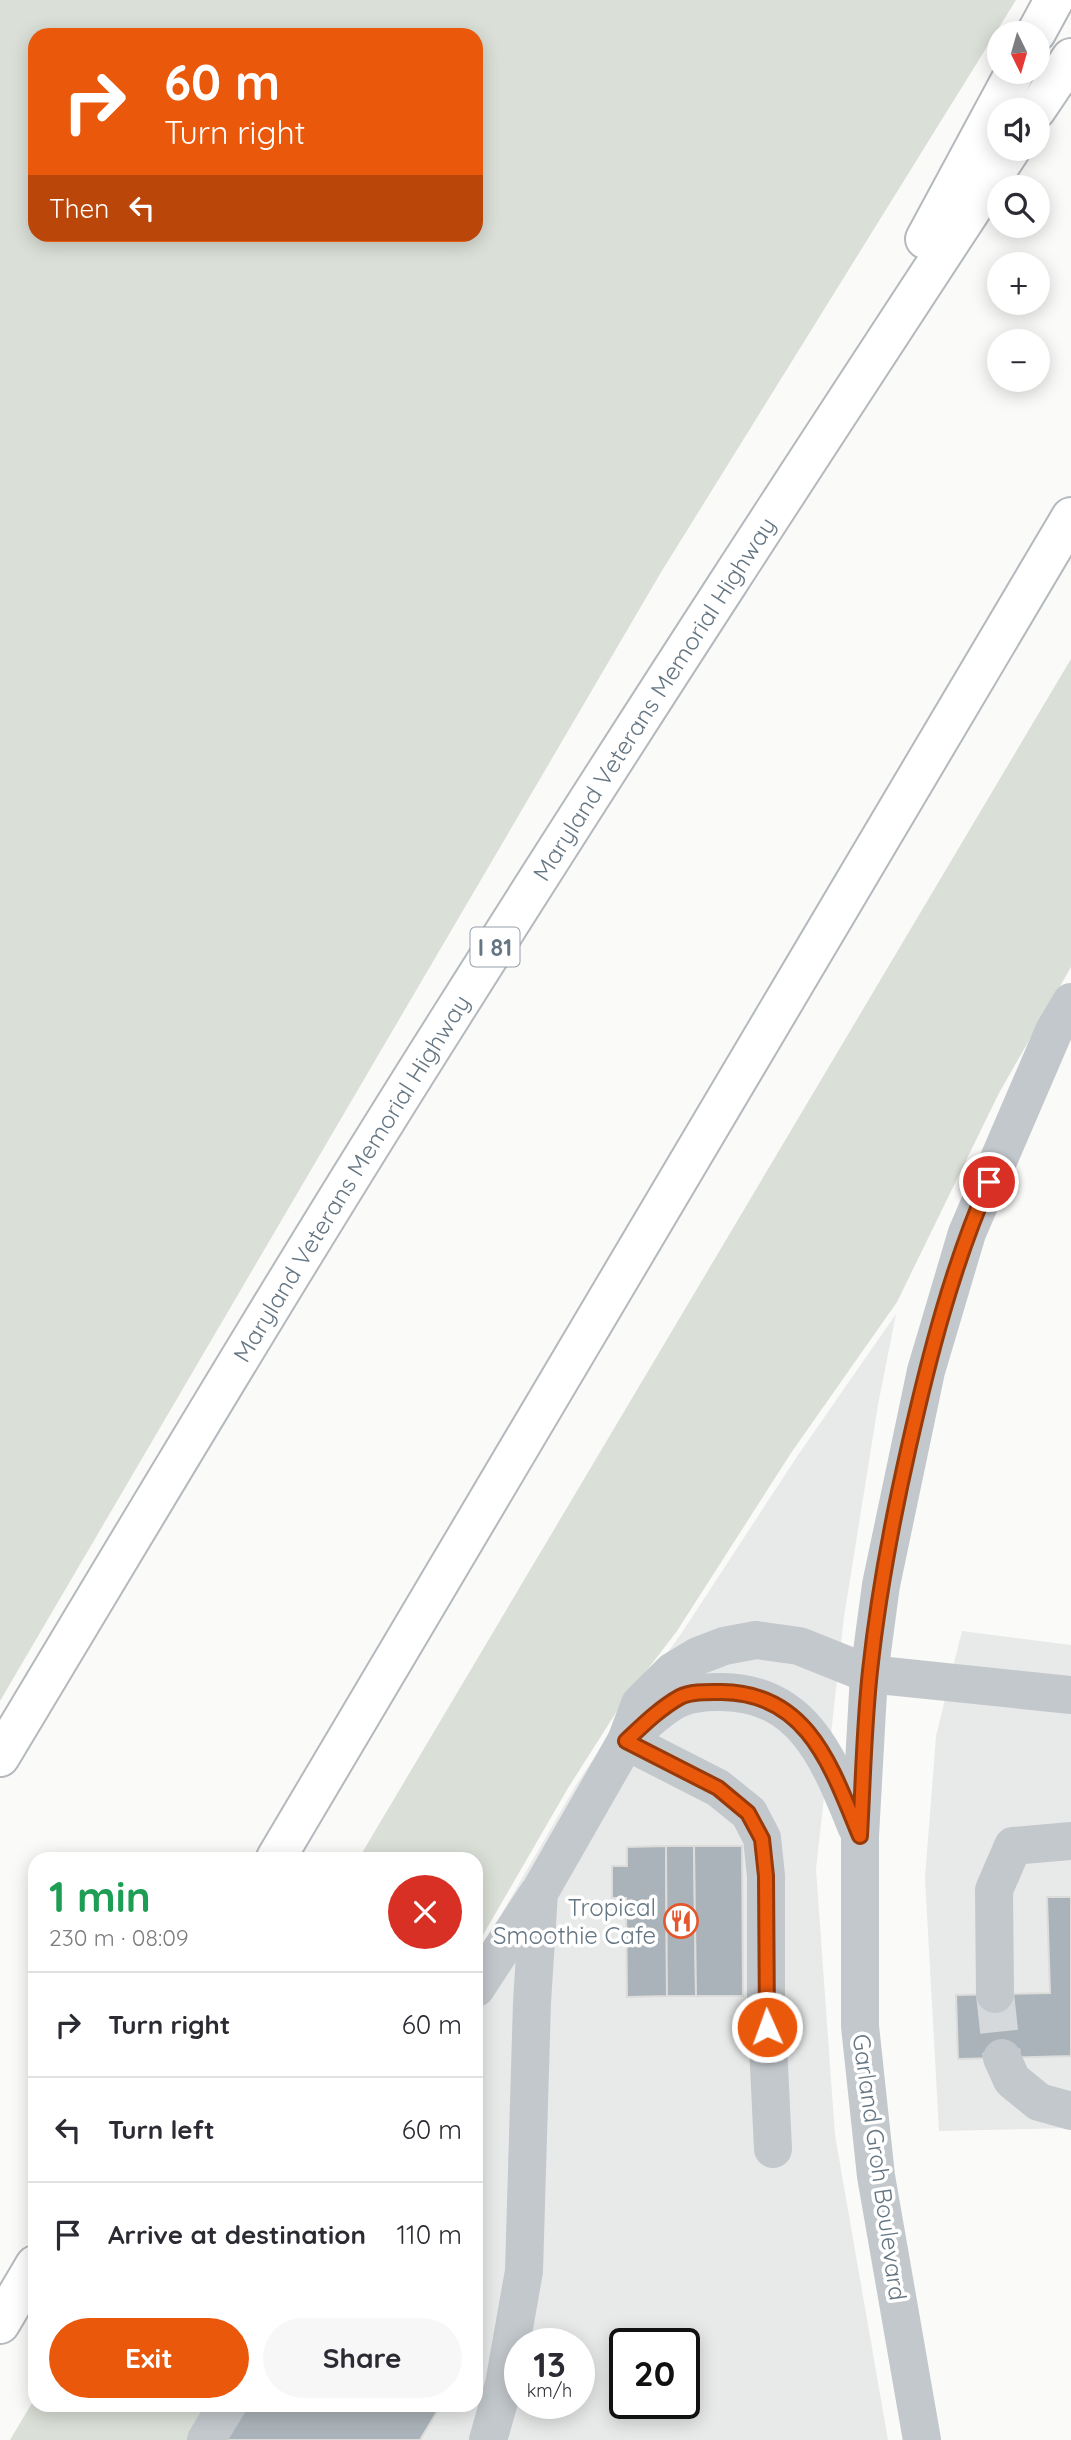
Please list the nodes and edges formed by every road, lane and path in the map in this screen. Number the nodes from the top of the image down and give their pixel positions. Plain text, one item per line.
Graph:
1 (1054, 0) edge
2 (1043, 21) edge
3 (1071, 58) edge
4 (1009, 84) edge
5 (1045, 98) edge
6 (1003, 161) edge
7 (800, 471) junction
8 (1071, 517) edge
9 (1071, 1002) edge
10 (869, 1674) junction
11 (1071, 1695) edge
12 (626, 1741) junction
13 (0, 1757) edge
14 (860, 1836) junction
15 (1071, 1841) edge
16 (280, 1852) edge
17 (538, 1893) junction
18 (483, 1977) edge
19 (995, 1994) tunnel mouth
20 (1002, 2058) tunnel mouth
21 (1071, 2111) edge
22 (773, 2149) dead end
23 (28, 2277) edge
24 (0, 2324) edge
25 (223, 2412) edge
26 (923, 2439) edge
27 (206, 2440) edge
28 (488, 2440) edge

1 - 2 highway
3 - 5 highway
4 - 7 highway
6 - 7 highway, Maryland Veterans Memorial Highway / I 81
7 - 13 highway, Maryland Veterans Memorial Highway / I 81
8 - 16 highway
9 - 10 street, Garland Groh Boulevard
10 - 11 street
10 - 12 street
10 - 14 street, Garland Groh Boulevard
12 - 14 street
12 - 17 street
12 - 22 street
14 - 26 street, Garland Groh Boulevard
15 - 19 street
17 - 18 street
17 - 28 street
20 - 21 street
23 - 24 highway
25 - 27 street

